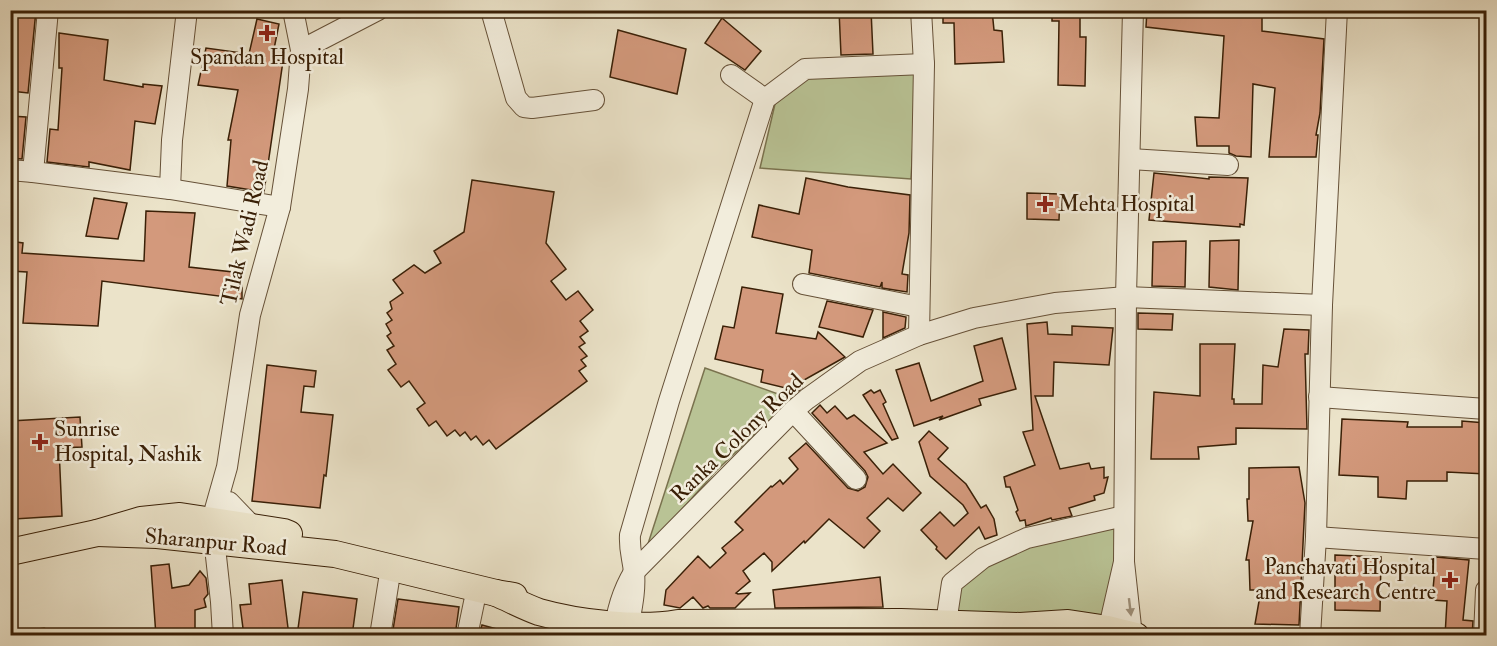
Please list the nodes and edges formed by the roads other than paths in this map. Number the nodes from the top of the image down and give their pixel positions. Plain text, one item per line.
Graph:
1 (48, 10) edge
2 (188, 10) edge
3 (293, 10) edge
4 (378, 10) edge
5 (491, 10) edge
6 (921, 10) edge
7 (1133, 10) edge
8 (1337, 10) edge
9 (301, 50) junction
10 (924, 64) junction
11 (731, 75) dead end
12 (765, 99) junction
13 (594, 100) dead end
14 (1130, 159) junction
15 (1228, 165) dead end
16 (10, 170) edge
17 (33, 172) junction
18 (170, 189) junction
19 (280, 207) junction
20 (803, 284) dead end
21 (1126, 297) junction
22 (1322, 305) junction
23 (919, 307) junction
24 (919, 335) junction
25 (1319, 397) junction
26 (1486, 409) edge
27 (793, 411) junction
28 (856, 479) dead end
29 (1124, 516) junction
30 (221, 531) junction
31 (1316, 537) junction
32 (1486, 549) edge
33 (10, 552) edge
34 (1125, 562) junction
35 (391, 567) junction
36 (634, 572) junction
37 (1486, 590) edge
38 (487, 591) junction
39 (946, 623) junction
40 (622, 624) edge
41 (1020, 626) junction
42 (901, 629) edge
43 (1108, 632) edge
44 (1134, 635) edge
45 (223, 636) edge
46 (380, 636) edge
47 (467, 636) edge
48 (1051, 636) edge
49 (1310, 636) edge
50 (1484, 636) edge

1 - 17 street
2 - 18 street
3 - 9 street, Tilak Wadi Road
4 - 9 street
5 - 13 street
6 - 10 street
7 - 14 street
8 - 22 street
9 - 19 street, Tilak Wadi Road
10 - 12 street
10 - 23 street
11 - 12 street
12 - 36 street
14 - 15 street
14 - 21 street
16 - 17 street
17 - 18 street
18 - 19 street
19 - 30 street, Tilak Wadi Road
20 - 23 street
21 - 22 street, Ranka Colony Road
21 - 24 street, Ranka Colony Road
21 - 29 street
22 - 25 street
23 - 24 street
24 - 27 street, Ranka Colony Road
25 - 26 street
25 - 31 street
27 - 28 street
27 - 36 street, Ranka Colony Road
29 - 34 street
29 - 39 street
30 - 33 main road, Sharanpur Road
30 - 35 main road, Sharanpur Road
30 - 45 street, Tilak Wadi Road
31 - 32 street
31 - 49 street
34 - 43 street
34 -> 44 street
35 - 38 main road, Sharanpur Road
35 - 46 street
36 - 40 street, Ranka Colony Road
37 - 50 street
38 - 40 main road, Sharanpur Road
38 - 47 street
39 - 41 main road, Sharanpur Road
39 - 42 main road, Sharanpur Road
40 - 42 main road, Sharanpur Road
41 - 43 main road, Sharanpur Road
41 - 48 main road, Sharanpur Road
43 - 44 main road, Sharanpur Road

